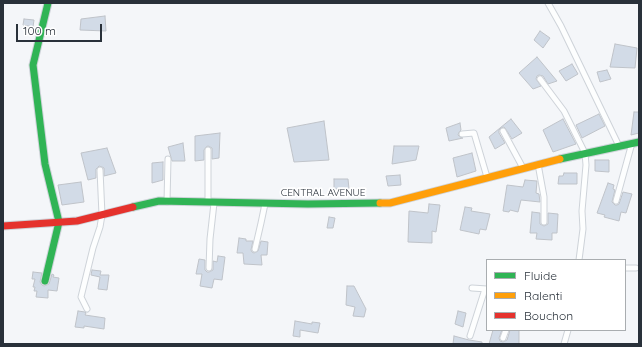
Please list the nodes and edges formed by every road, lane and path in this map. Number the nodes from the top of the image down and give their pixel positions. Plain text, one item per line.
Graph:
1 (48, 3) edge
2 (548, 3) edge
3 (540, 79) dead end
4 (503, 131) dead end
5 (462, 134) dead end
6 (636, 143) edge
7 (620, 146) junction
8 (208, 150) dead end
9 (586, 153) junction
10 (168, 159) dead end
11 (538, 164) junction
12 (523, 168) junction
13 (100, 170) dead end
14 (487, 177) junction
15 (616, 201) dead end
16 (167, 202) junction
17 (211, 202) junction
18 (265, 204) junction
19 (102, 215) junction
20 (59, 222) junction
21 (544, 222) dead end
22 (3, 226) edge
23 (255, 249) dead end
24 (579, 259) edge
25 (209, 268) dead end
26 (626, 268) edge
27 (636, 268) dead end
28 (45, 281) dead end
29 (472, 288) dead end
30 (486, 289) edge
31 (87, 309) dead end
32 (506, 331) edge
33 (568, 331) edge
34 (470, 336) dead end
35 (503, 338) dead end
36 (564, 344) edge

1 - 20 street
2 - 7 street
3 - 9 street
4 - 12 street
5 - 14 street
6 - 7 street, CENTRAL AVENUE
6 - 15 street
7 - 9 street, CENTRAL AVENUE
8 - 17 street
9 - 11 street, CENTRAL AVENUE
9 - 24 street
10 - 16 street
11 - 12 street, CENTRAL AVENUE
11 - 21 street
12 - 14 street, CENTRAL AVENUE
13 - 19 street
14 - 18 street, CENTRAL AVENUE
16 - 17 street, CENTRAL AVENUE
16 - 19 street, CENTRAL AVENUE
17 - 18 street, CENTRAL AVENUE
17 - 25 street
18 - 23 street
19 - 20 street, CENTRAL AVENUE
19 - 31 street
20 - 22 street, CENTRAL AVENUE
20 - 28 street
26 - 27 street
29 - 30 street
30 - 34 street
32 - 35 street
33 - 36 street

